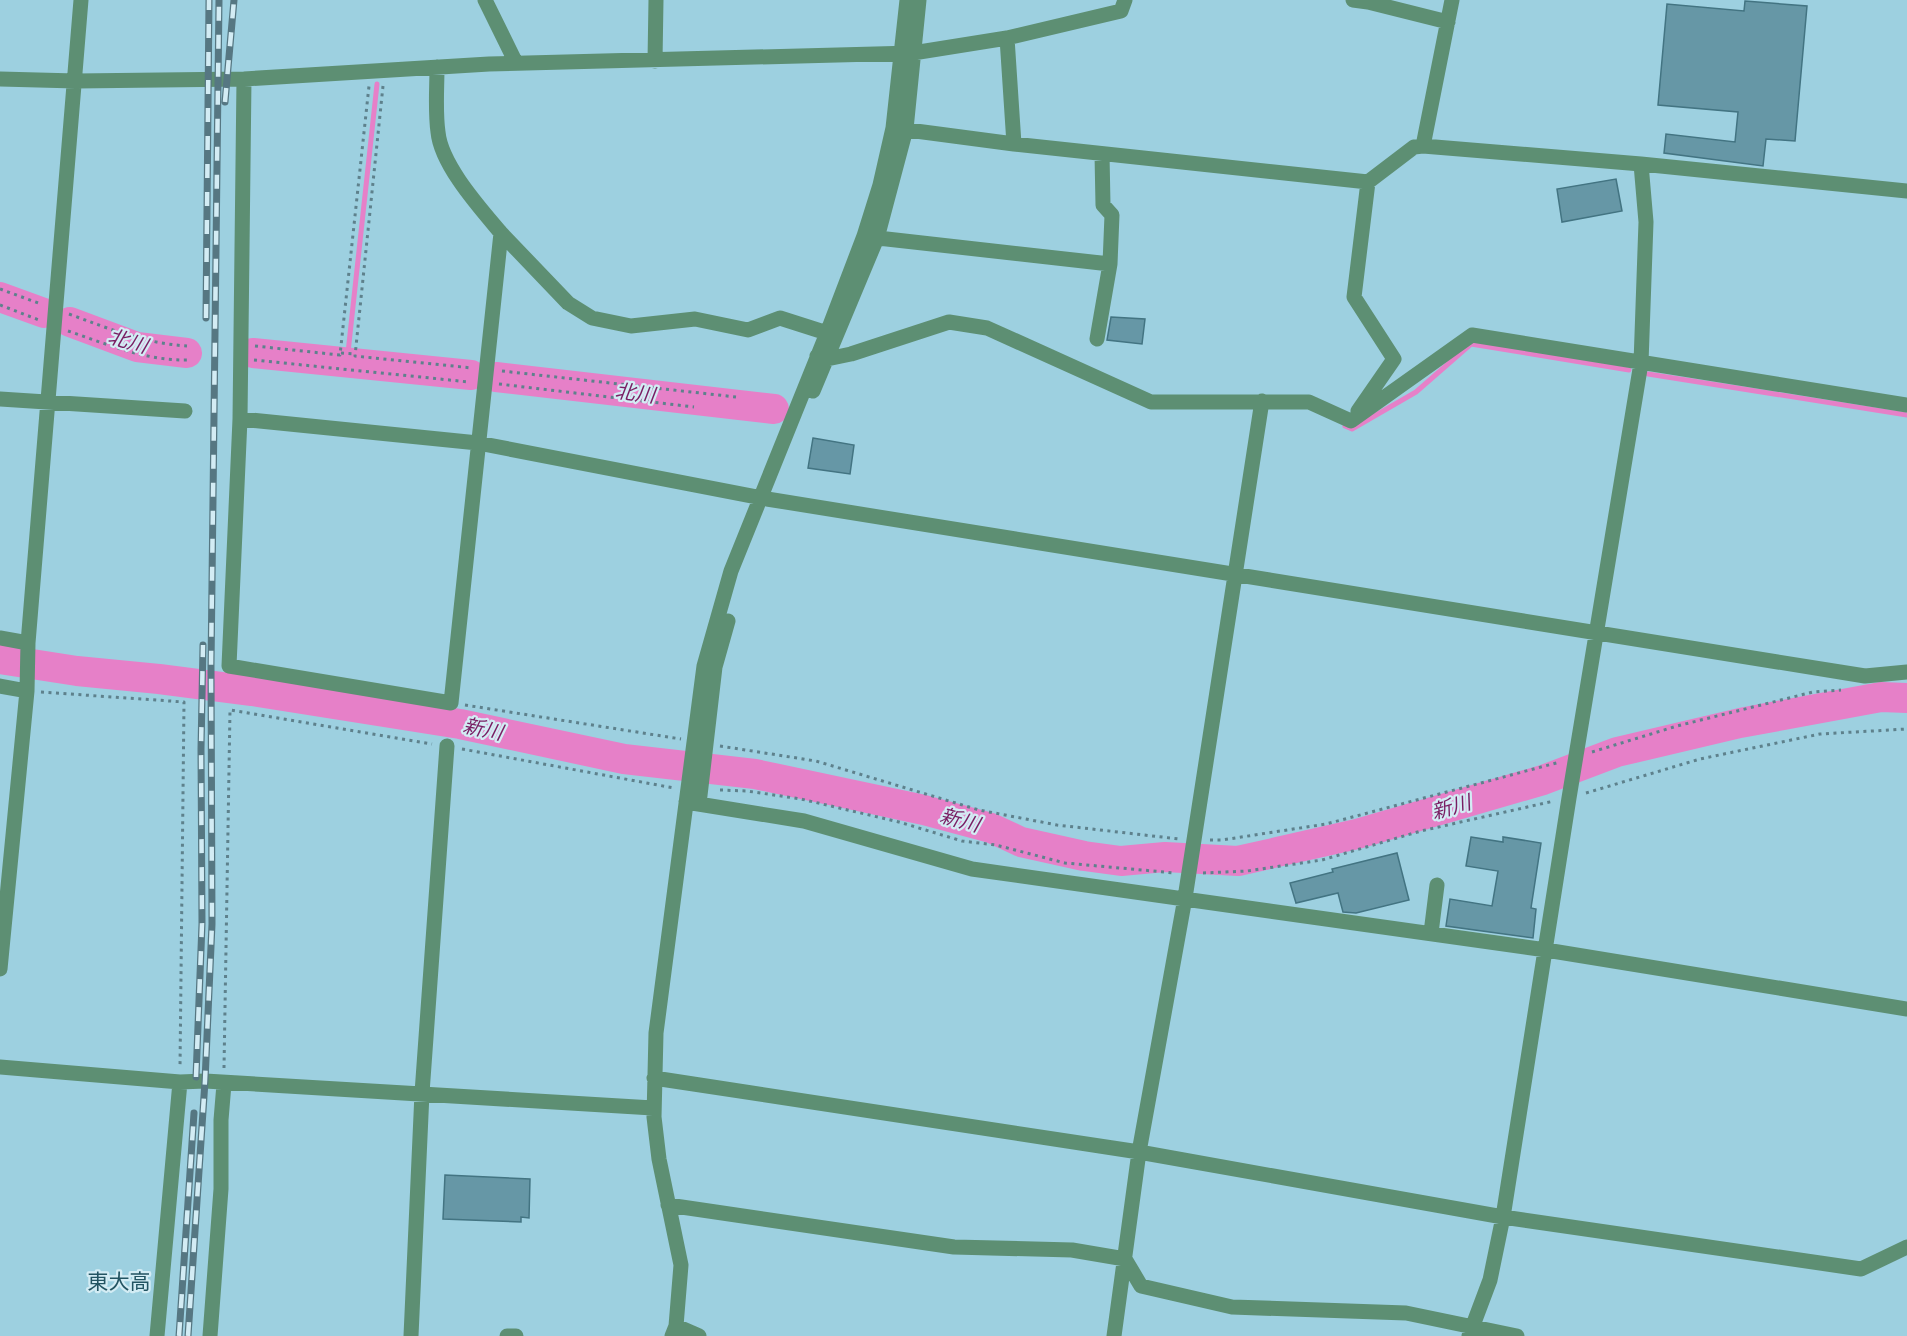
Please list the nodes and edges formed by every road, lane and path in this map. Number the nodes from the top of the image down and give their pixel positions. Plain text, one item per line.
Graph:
1 (81, 0) edge
2 (484, 0) edge
3 (656, 0) edge
4 (908, 0) edge
5 (919, 0) edge
6 (1125, 0) edge
7 (1353, 0) edge
8 (1452, 0) edge
9 (1448, 22) junction
10 (1007, 38) junction
11 (907, 53) junction
12 (655, 61) junction
13 (516, 63) junction
14 (437, 67) junction
15 (0, 79) edge
16 (244, 79) junction
17 (76, 81) junction
18 (383, 83) dead end
19 (370, 84) dead end
20 (899, 129) junction
21 (1014, 144) junction
22 (1423, 146) junction
23 (1102, 154) junction
24 (1641, 164) junction
25 (1368, 182) junction
26 (1907, 191) edge
27 (501, 233) junction
28 (870, 237) junction
29 (1110, 264) junction
30 (0, 289) edge
31 (0, 305) edge
32 (56, 309) junction
33 (55, 326) junction
34 (826, 333) junction
35 (1097, 339) dead end
36 (187, 346) dead end
37 (241, 351) junction
38 (341, 353) junction
39 (355, 354) junction
40 (822, 357) junction
41 (188, 360) dead end
42 (1641, 363) junction
43 (486, 376) junction
44 (736, 397) dead end
45 (0, 399) edge
46 (1262, 401) junction
47 (48, 403) junction
48 (1907, 405) edge
49 (694, 407) dead end
50 (185, 411) dead end
51 (240, 419) junction
52 (1351, 421) junction
53 (478, 442) junction
54 (763, 498) junction
55 (1235, 575) junction
56 (1595, 634) junction
57 (0, 638) edge
58 (28, 643) junction
59 (1907, 672) edge
60 (0, 686) edge
61 (1848, 689) dead end
62 (27, 691) junction
63 (451, 703) junction
64 (1907, 729) edge
65 (700, 743) junction
66 (447, 746) junction
67 (1576, 757) junction
68 (693, 796) junction
69 (1569, 798) junction
70 (1193, 840) junction
71 (1188, 874) junction
72 (1437, 885) dead end
73 (1185, 898) junction
74 (1431, 933) junction
75 (1546, 950) junction
76 (0, 969) edge
77 (1907, 1009) edge
78 (0, 1067) edge
79 (654, 1078) junction
80 (180, 1082) junction
81 (224, 1084) junction
82 (422, 1093) junction
83 (653, 1108) junction
84 (1139, 1152) junction
85 (668, 1205) junction
86 (1503, 1217) junction
87 (1907, 1247) edge
88 (1125, 1259) junction
89 (674, 1331) edge
90 (1472, 1331) edge
91 (157, 1336) edge
92 (210, 1336) edge
93 (411, 1336) edge
94 (507, 1336) edge
95 (516, 1336) edge
96 (699, 1336) edge
97 (1114, 1336) edge
98 (1517, 1336) edge

1 - 17 street
2 - 13 street
3 - 12 street
4 - 11 street
5 - 11 street
6 - 10 street
7 - 9 street
8 - 9 street
9 - 22 street
10 - 11 street
10 - 21 street
11 - 12 street
11 - 20 street
12 - 13 street
13 - 14 street
14 - 16 street
14 - 27 street
15 - 17 street
16 - 17 street
16 - 37 street
17 - 32 street
18 - 39 path
19 - 38 path
20 - 21 street
20 - 28 street
21 - 23 street
22 - 24 street
22 - 25 street
23 - 25 street
23 - 29 street
24 - 26 street
24 - 42 street
25 - 52 street
27 - 34 street
27 - 43 street
28 - 29 street
28 - 34 street
28 - 40 street
29 - 35 street
30 - 32 path
31 - 33 path
32 - 33 street
32 - 36 path
33 - 41 path
33 - 47 street
34 - 40 street
37 - 38 path
37 - 43 path
37 - 51 street
38 - 39 path
39 - 43 path
40 - 46 street
40 - 54 street
42 - 48 street
42 - 52 street
42 - 56 street
43 - 44 path
43 - 49 path
43 - 53 street
45 - 47 street
46 - 52 street
46 - 55 street
47 - 50 street
47 - 58 street
51 - 53 street
51 - 63 street
53 - 54 street
53 - 63 street
54 - 55 street
54 - 65 street
55 - 56 street
55 - 70 street
56 - 59 street
56 - 67 street
57 - 58 street
58 - 62 street
60 - 62 street
61 - 67 path
62 - 76 street
62 - 80 path
63 - 65 path
64 - 69 path
65 - 68 street
65 - 70 path
66 - 68 path
66 - 81 path
66 - 82 street
67 - 69 street
67 - 70 path
68 - 71 path
68 - 73 street
68 - 79 street
69 - 71 path
69 - 75 street
70 - 71 street
71 - 73 street
72 - 74 street
73 - 74 street
73 - 84 street
74 - 75 street
75 - 77 street
75 - 86 street
78 - 80 street
79 - 83 street
79 - 84 street
80 - 81 street
80 - 91 street
81 - 82 street
81 - 92 street
82 - 83 street
82 - 93 street
83 - 85 street
84 - 86 street
84 - 88 street
85 - 88 street
85 - 89 street
86 - 87 street
86 - 90 street
88 - 90 street
88 - 97 street
89 - 96 street
90 - 98 street
94 - 95 street

